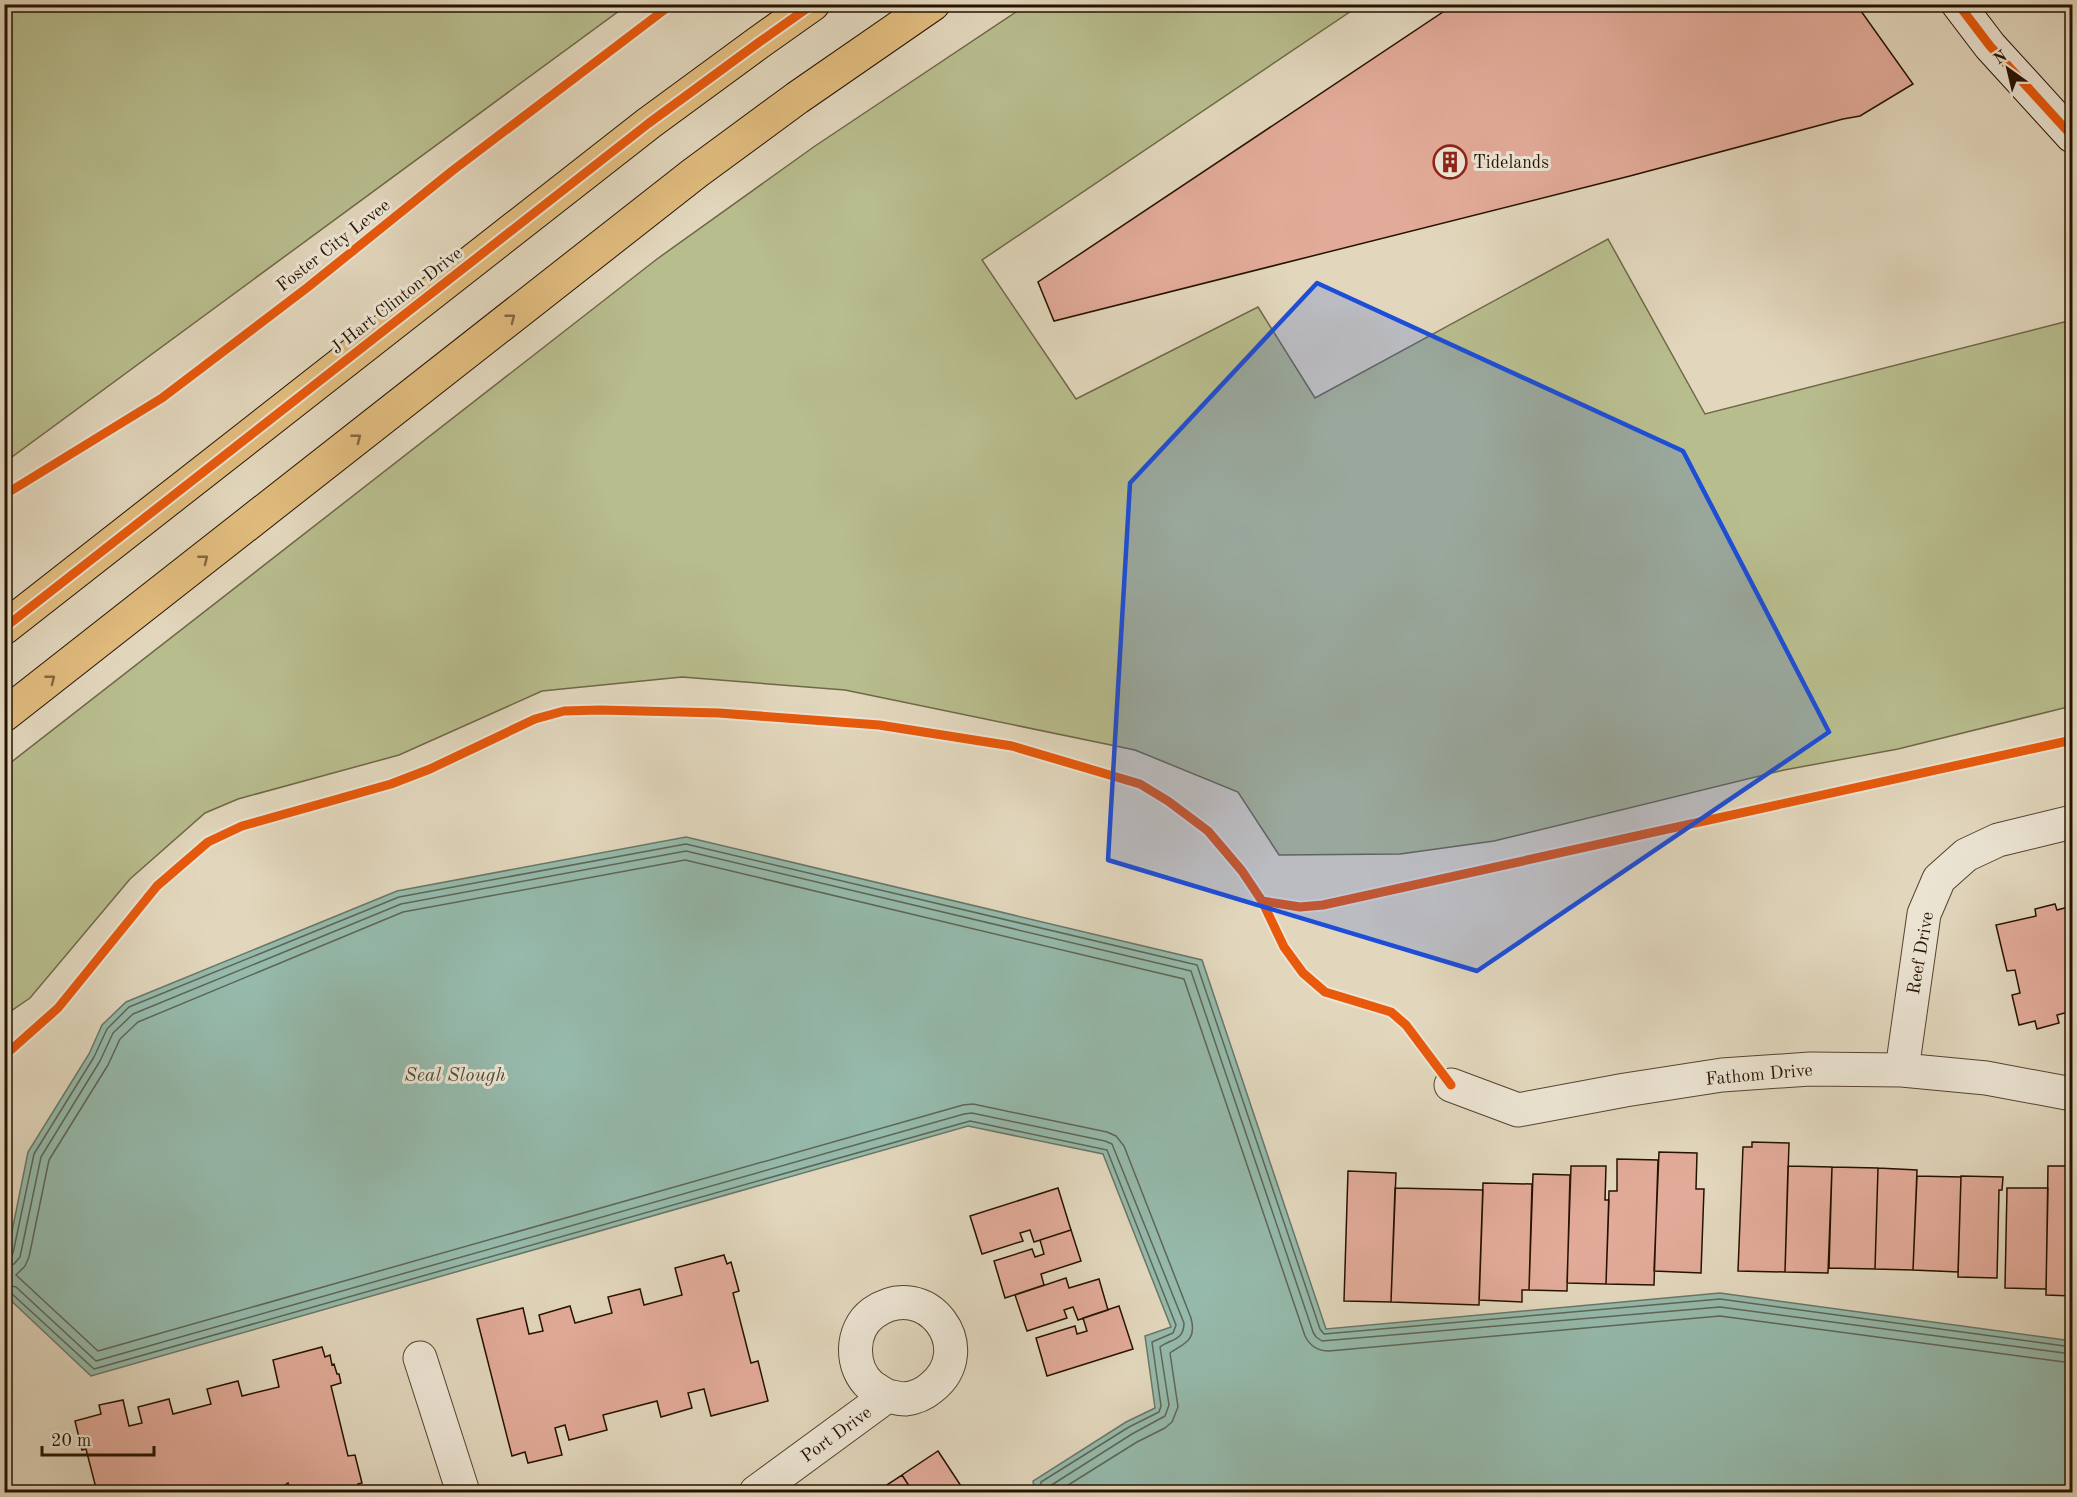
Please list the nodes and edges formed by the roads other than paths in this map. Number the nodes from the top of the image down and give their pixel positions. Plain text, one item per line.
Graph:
1 (813, 4) edge
2 (933, 4) edge
3 (1958, 4) edge
4 (2073, 136) edge
5 (4, 628) edge
6 (4, 715) edge
7 (2073, 822) edge
8 (1902, 1070) junction
9 (1451, 1085) dead end
10 (2073, 1094) edge
11 (420, 1358) dead end
12 (887, 1396) dead end
13 (463, 1492) edge
14 (756, 1492) edge

1 - 5 main road, J Hart Clinton Drive
6 -> 2 main road
3 - 4 street
7 - 8 street, Reef Drive
8 - 9 street, Fathom Drive
8 - 10 street, Fathom Drive
11 - 13 street
12 - 14 street, Port Drive

